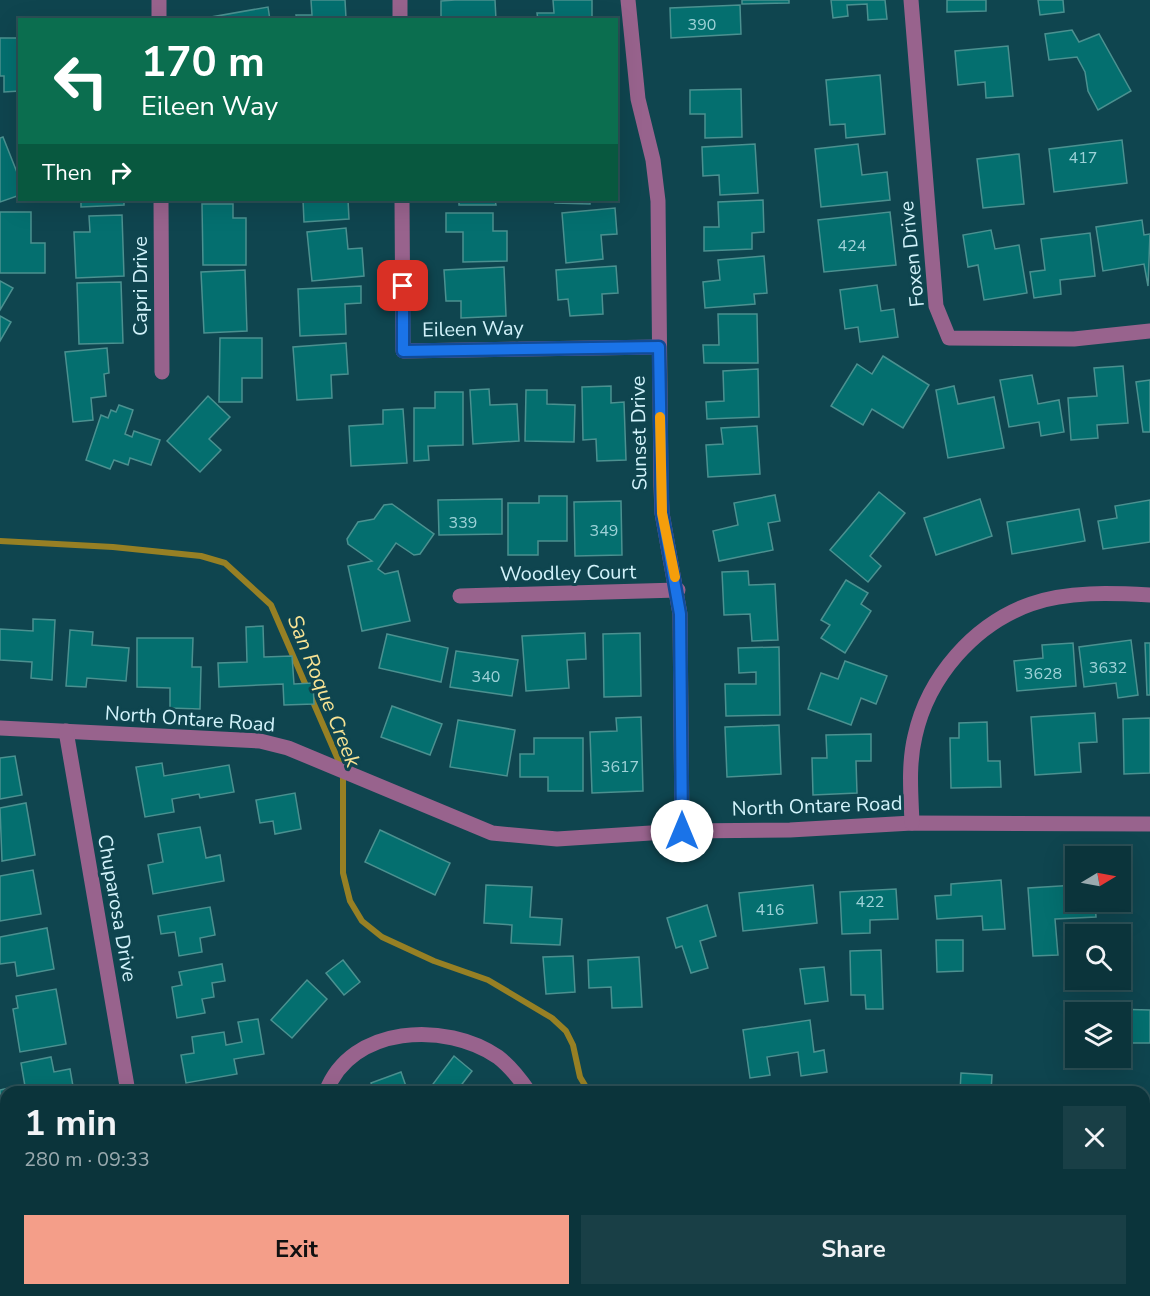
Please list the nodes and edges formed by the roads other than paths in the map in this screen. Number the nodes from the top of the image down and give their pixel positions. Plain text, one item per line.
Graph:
1 (159, 0) edge
2 (400, 0) edge
3 (628, 0) edge
4 (911, 0) edge
5 (159, 18) edge
6 (400, 18) edge
7 (160, 201) edge
8 (402, 201) edge
9 (1150, 331) edge
10 (659, 347) junction
11 (162, 372) dead end
12 (678, 590) junction
13 (460, 596) dead end
14 (1150, 596) edge
15 (0, 729) edge
16 (66, 731) junction
17 (912, 823) junction
18 (1150, 824) edge
19 (682, 831) junction
20 (127, 1086) edge
21 (330, 1086) edge
22 (525, 1086) edge

1 - 5 street
2 - 6 street
3 - 10 street, Sunset Drive
4 - 9 street, Foxen Drive
7 - 11 street, Capri Drive
8 - 10 street, Eileen Way
10 - 12 street, Sunset Drive
12 - 13 street, Woodley Court
12 - 19 street, Sunset Drive
14 - 17 street
15 - 16 street, North Ontare Road
16 - 19 street, North Ontare Road
16 - 20 street, Chuparosa Drive
17 - 18 street, North Ontare Road
17 - 19 street, North Ontare Road
21 - 22 street

